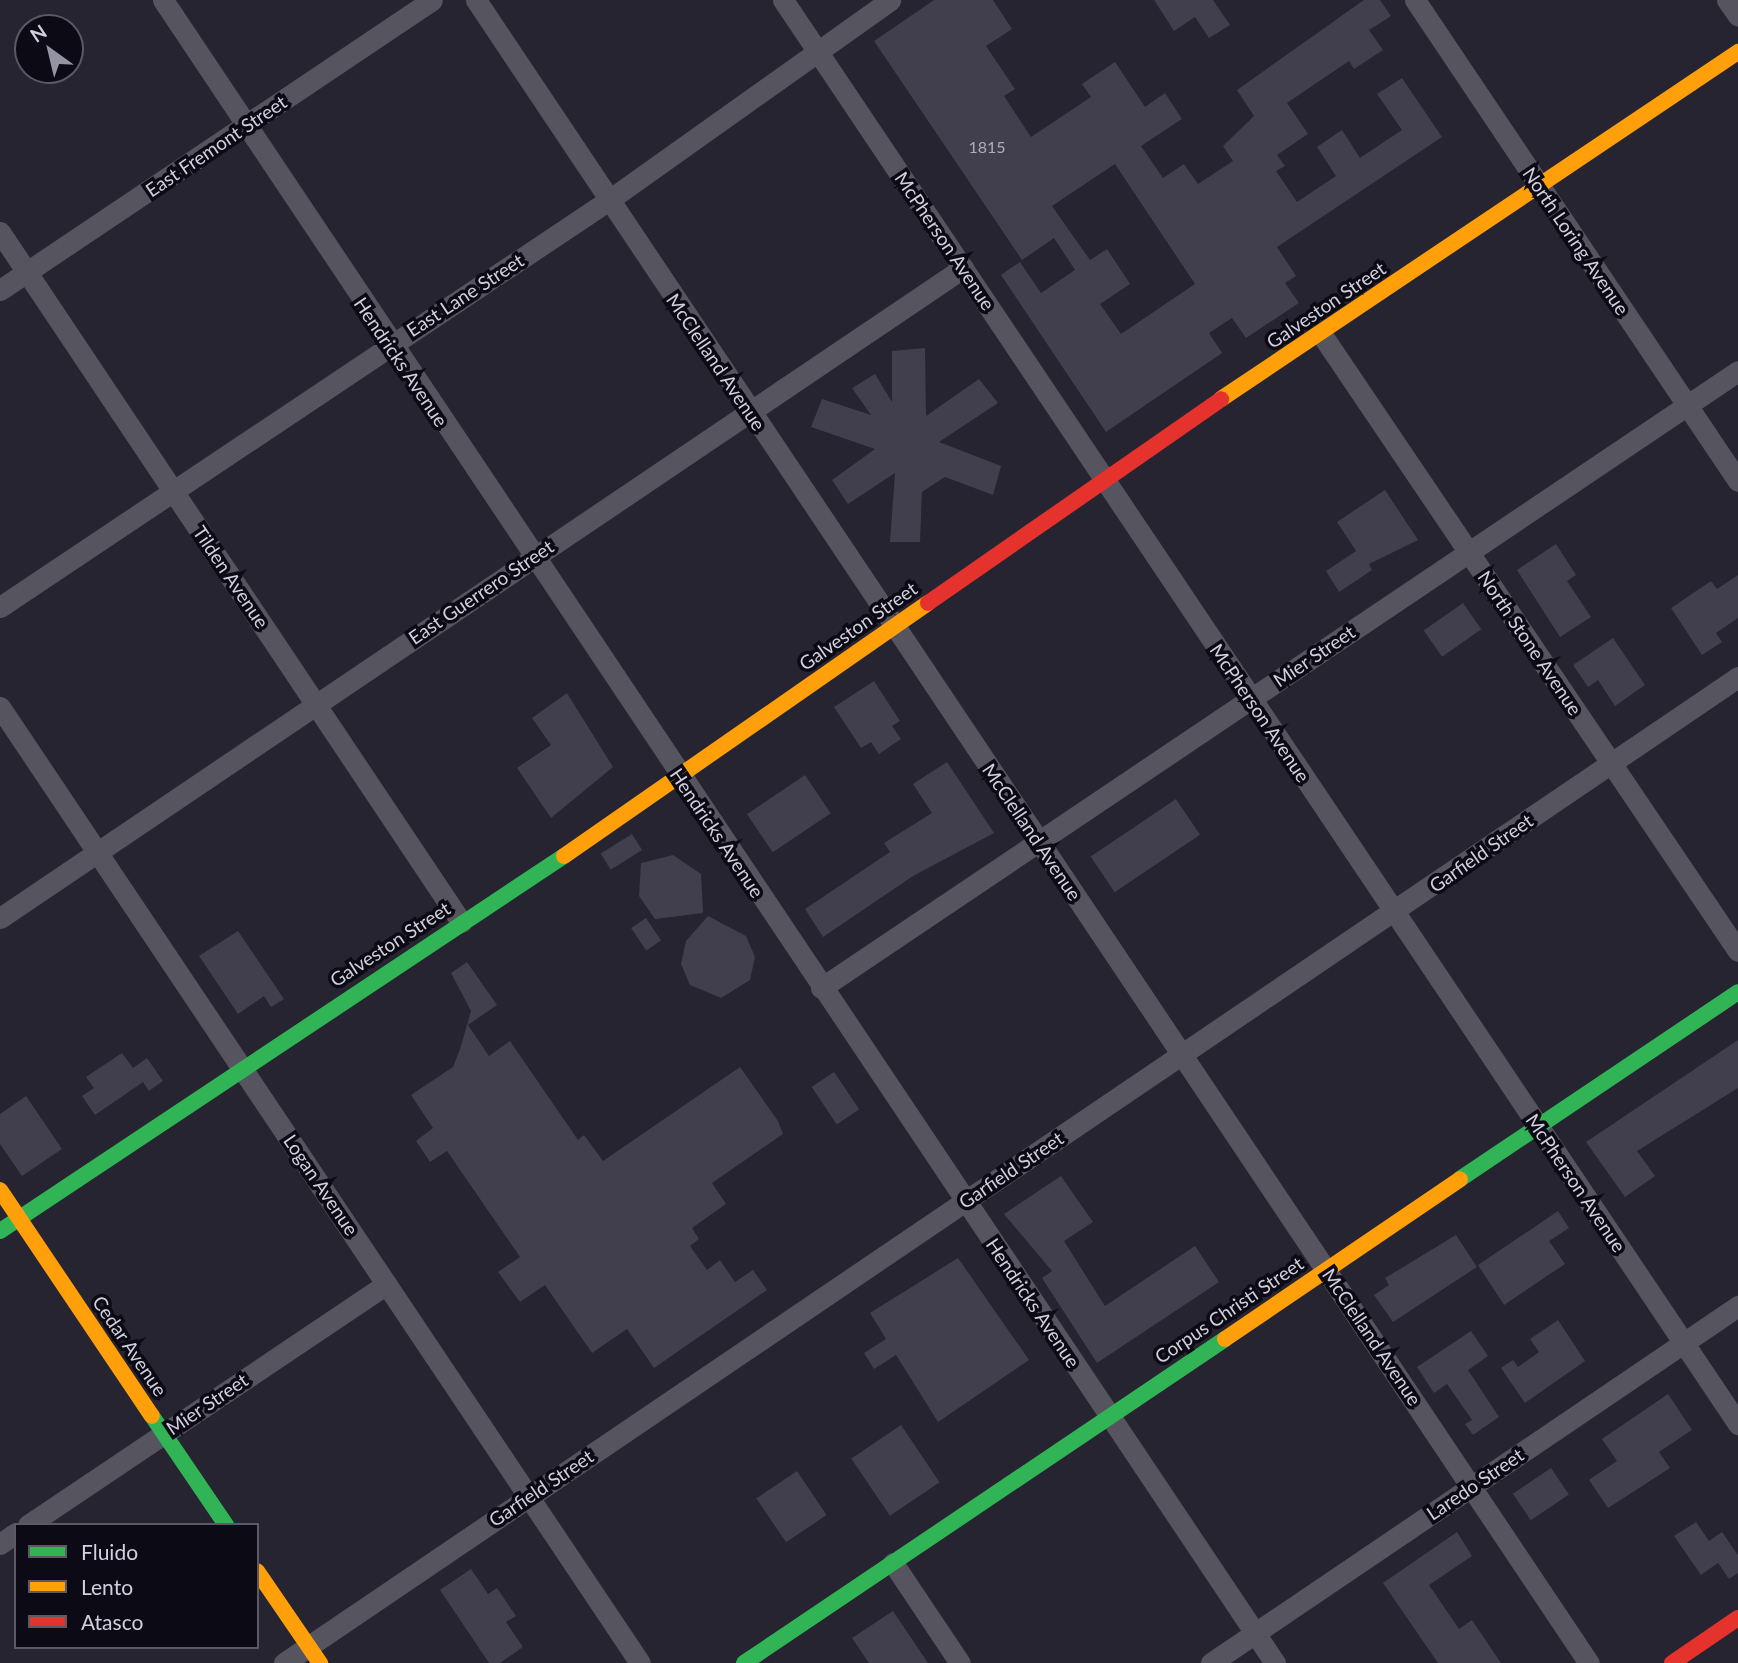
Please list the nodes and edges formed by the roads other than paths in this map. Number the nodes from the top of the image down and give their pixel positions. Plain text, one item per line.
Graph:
1 (163, 0) edge
2 (432, 0) edge
3 (476, 0) edge
4 (783, 0) edge
5 (890, 0) edge
6 (1415, 0) edge
7 (1727, 0) edge
8 (1738, 16) edge
9 (817, 50) junction
10 (1738, 52) edge
11 (247, 126) junction
12 (1538, 185) junction
13 (609, 200) junction
14 (0, 232) edge
15 (963, 268) junction
16 (27, 272) junction
17 (0, 290) edge
18 (1322, 335) junction
19 (389, 345) junction
20 (1738, 371) edge
21 (1687, 405) junction
22 (748, 412) junction
23 (1104, 478) junction
24 (1738, 481) edge
25 (174, 491) junction
26 (1468, 552) junction
27 (532, 558) junction
28 (0, 607) edge
29 (894, 626) junction
30 (1738, 677) edge
31 (1250, 699) junction
32 (316, 704) junction
33 (0, 707) edge
34 (1611, 763) junction
35 (680, 779) junction
36 (1038, 842) junction
37 (97, 852) junction
38 (1394, 912) junction
39 (0, 918) edge
40 (461, 922) junction
41 (1738, 951) edge
42 (821, 988) junction
43 (1738, 992) edge
44 (1181, 1055) junction
45 (242, 1067) junction
46 (1538, 1127) junction
47 (0, 1190) edge
48 (965, 1202) junction
49 (19, 1218) junction
50 (0, 1231) edge
51 (1326, 1270) junction
52 (387, 1284) junction
53 (1738, 1306) edge
54 (1683, 1343) junction
55 (1109, 1416) junction
56 (1738, 1424) edge
57 (164, 1434) junction
58 (1472, 1486) junction
59 (529, 1496) junction
60 (31, 1523) edge
61 (225, 1523) edge
62 (893, 1563) junction
63 (259, 1574) edge
64 (1738, 1618) edge
65 (1255, 1633) junction
66 (315, 1655) edge
67 (284, 1663) edge
68 (640, 1663) edge
69 (744, 1663) edge
70 (960, 1663) edge
71 (1211, 1663) edge
72 (1275, 1663) edge
73 (1589, 1663) edge
74 (1672, 1663) edge

1 - 11 street, Hendricks Avenue
2 - 11 street, East Fremont Street
3 - 13 street, McClelland Avenue
4 - 9 street, McPherson Avenue
5 - 9 street, East Lane Street
6 - 12 street, North Loring Avenue
7 - 8 street
9 - 13 street, East Lane Street
9 - 15 street, McPherson Avenue
10 - 12 street, Galveston Street
11 - 16 street, East Fremont Street
11 - 19 street, Hendricks Avenue
12 - 18 street, Galveston Street
12 - 21 street, North Loring Avenue
13 - 19 street, East Lane Street
13 - 22 street, McClelland Avenue
14 - 16 street, Tilden Avenue
15 - 22 street, East Guerrero Street
15 - 23 street, McPherson Avenue
16 - 17 street, East Fremont Street
16 - 25 street, Tilden Avenue
18 - 23 street, Galveston Street
18 - 26 street, North Stone Avenue
19 - 25 street, East Lane Street
19 - 27 street, Hendricks Avenue
20 - 21 street, Mier Street
21 - 24 street, North Loring Avenue
21 - 26 street, Mier Street
22 - 27 street, East Guerrero Street
22 - 29 street, McClelland Avenue
23 - 29 street, Galveston Street
23 - 31 street, McPherson Avenue
25 - 28 street, East Lane Street
25 - 32 street, Tilden Avenue
26 - 31 street, Mier Street
26 - 34 street, North Stone Avenue
27 - 32 street, East Guerrero Street
27 - 35 street, Hendricks Avenue
29 - 35 street, Galveston Street
29 - 36 street, McClelland Avenue
30 - 34 street, Garfield Street
31 - 36 street, Mier Street
31 - 38 street, McPherson Avenue
32 - 37 street, East Guerrero Street
32 - 40 street, Tilden Avenue
33 - 37 street, Logan Avenue
34 - 38 street, Garfield Street
34 - 41 street, North Stone Avenue
35 - 40 street, Galveston Street
35 - 42 street, Hendricks Avenue
36 - 42 street, Mier Street
36 - 44 street, McClelland Avenue
37 - 39 street, East Guerrero Street
37 - 45 street, Logan Avenue
38 - 44 street, Garfield Street
38 - 46 street, McPherson Avenue
40 - 45 street, Galveston Street
42 - 48 street, Hendricks Avenue
43 - 46 street, Corpus Christi Street
44 - 48 street, Garfield Street
44 - 51 street, McClelland Avenue
45 - 49 street, Galveston Street
45 - 52 street, Logan Avenue
46 - 51 street, Corpus Christi Street
46 - 54 street, McPherson Avenue
47 - 49 street, Cedar Avenue
48 - 55 street, Hendricks Avenue
48 - 59 street, Garfield Street
49 - 50 street, Galveston Street
49 - 57 street, Cedar Avenue
51 - 55 street, Corpus Christi Street
51 - 58 street, McClelland Avenue
52 - 57 street, Mier Street
52 - 59 street, Logan Avenue
53 - 54 street, Laredo Street
54 - 56 street, McPherson Avenue
54 - 58 street, Laredo Street
55 - 62 street, Corpus Christi Street
55 - 65 street, Hendricks Avenue
57 - 60 street, Mier Street
57 - 61 street, Cedar Avenue
58 - 65 street, Laredo Street
58 - 73 street, McClelland Avenue
59 - 66 street, Garfield Street
59 - 68 street, Logan Avenue
62 - 69 street, Corpus Christi Street
62 - 70 street
63 - 66 street
64 - 74 street
65 - 71 street, Laredo Street
65 - 72 street, Hendricks Avenue
66 - 67 street, Garfield Street

